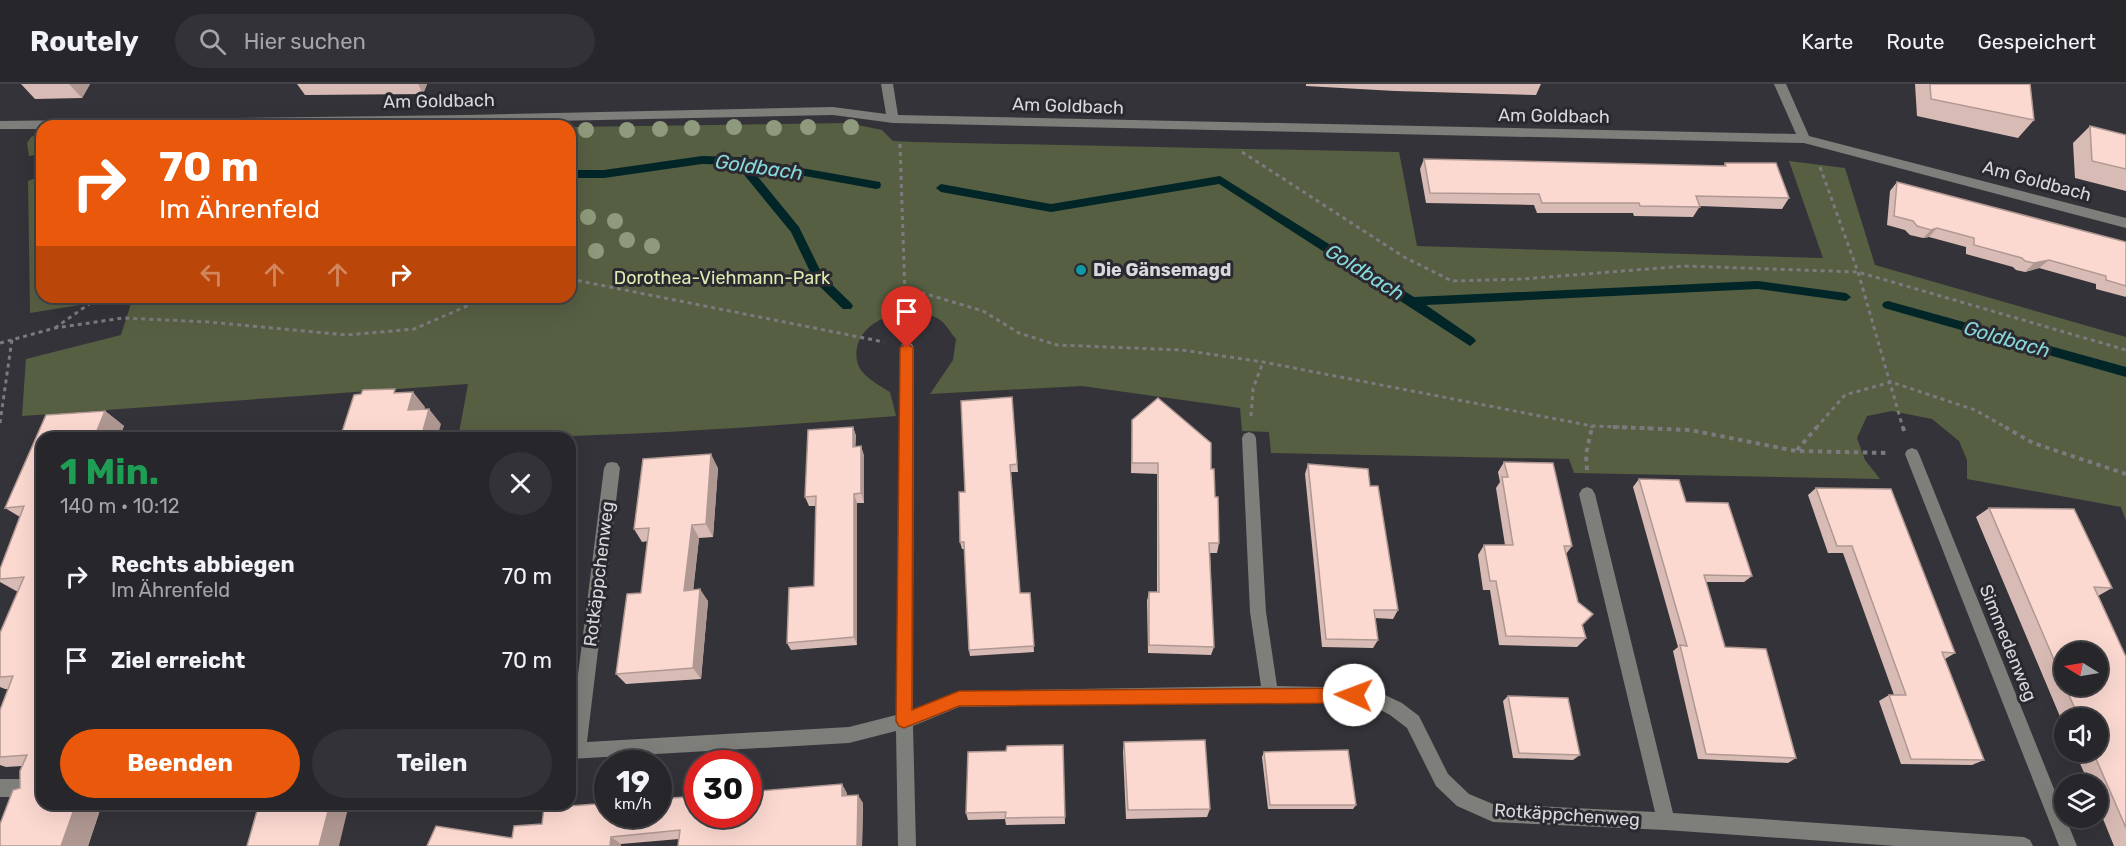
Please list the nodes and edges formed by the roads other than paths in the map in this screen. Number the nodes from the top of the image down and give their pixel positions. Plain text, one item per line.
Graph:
1 (886, 84) edge
2 (1780, 84) edge
3 (893, 119) junction
4 (373, 120) edge
5 (0, 124) edge
6 (36, 124) edge
7 (1804, 139) junction
8 (2126, 223) edge
9 (907, 348) road end
10 (1249, 438) road end
11 (1912, 454) road end
12 (612, 468) dead end
13 (1587, 494) road end
14 (1270, 694) junction
15 (904, 721) junction
16 (576, 729) edge
17 (576, 751) edge
18 (0, 788) edge
19 (36, 788) edge
20 (1666, 821) junction
21 (907, 846) edge
22 (2024, 846) edge
23 (2068, 846) edge

1 - 3 street
2 - 7 street
3 - 4 street, Am Goldbach
3 - 7 street, Am Goldbach
5 - 6 street, Am Goldbach
7 - 8 street, Am Goldbach
9 - 15 street
10 - 14 street
11 - 23 street, Simmedenweg
12 - 16 street, Rotkäppchenweg
13 - 20 street, Rotkäppchenweg
14 - 15 street, Rotkäppchenweg
14 - 20 street, Rotkäppchenweg
15 - 17 street, Rotkäppchenweg
15 - 21 street
18 - 19 street
20 - 22 street, Rotkäppchenweg

